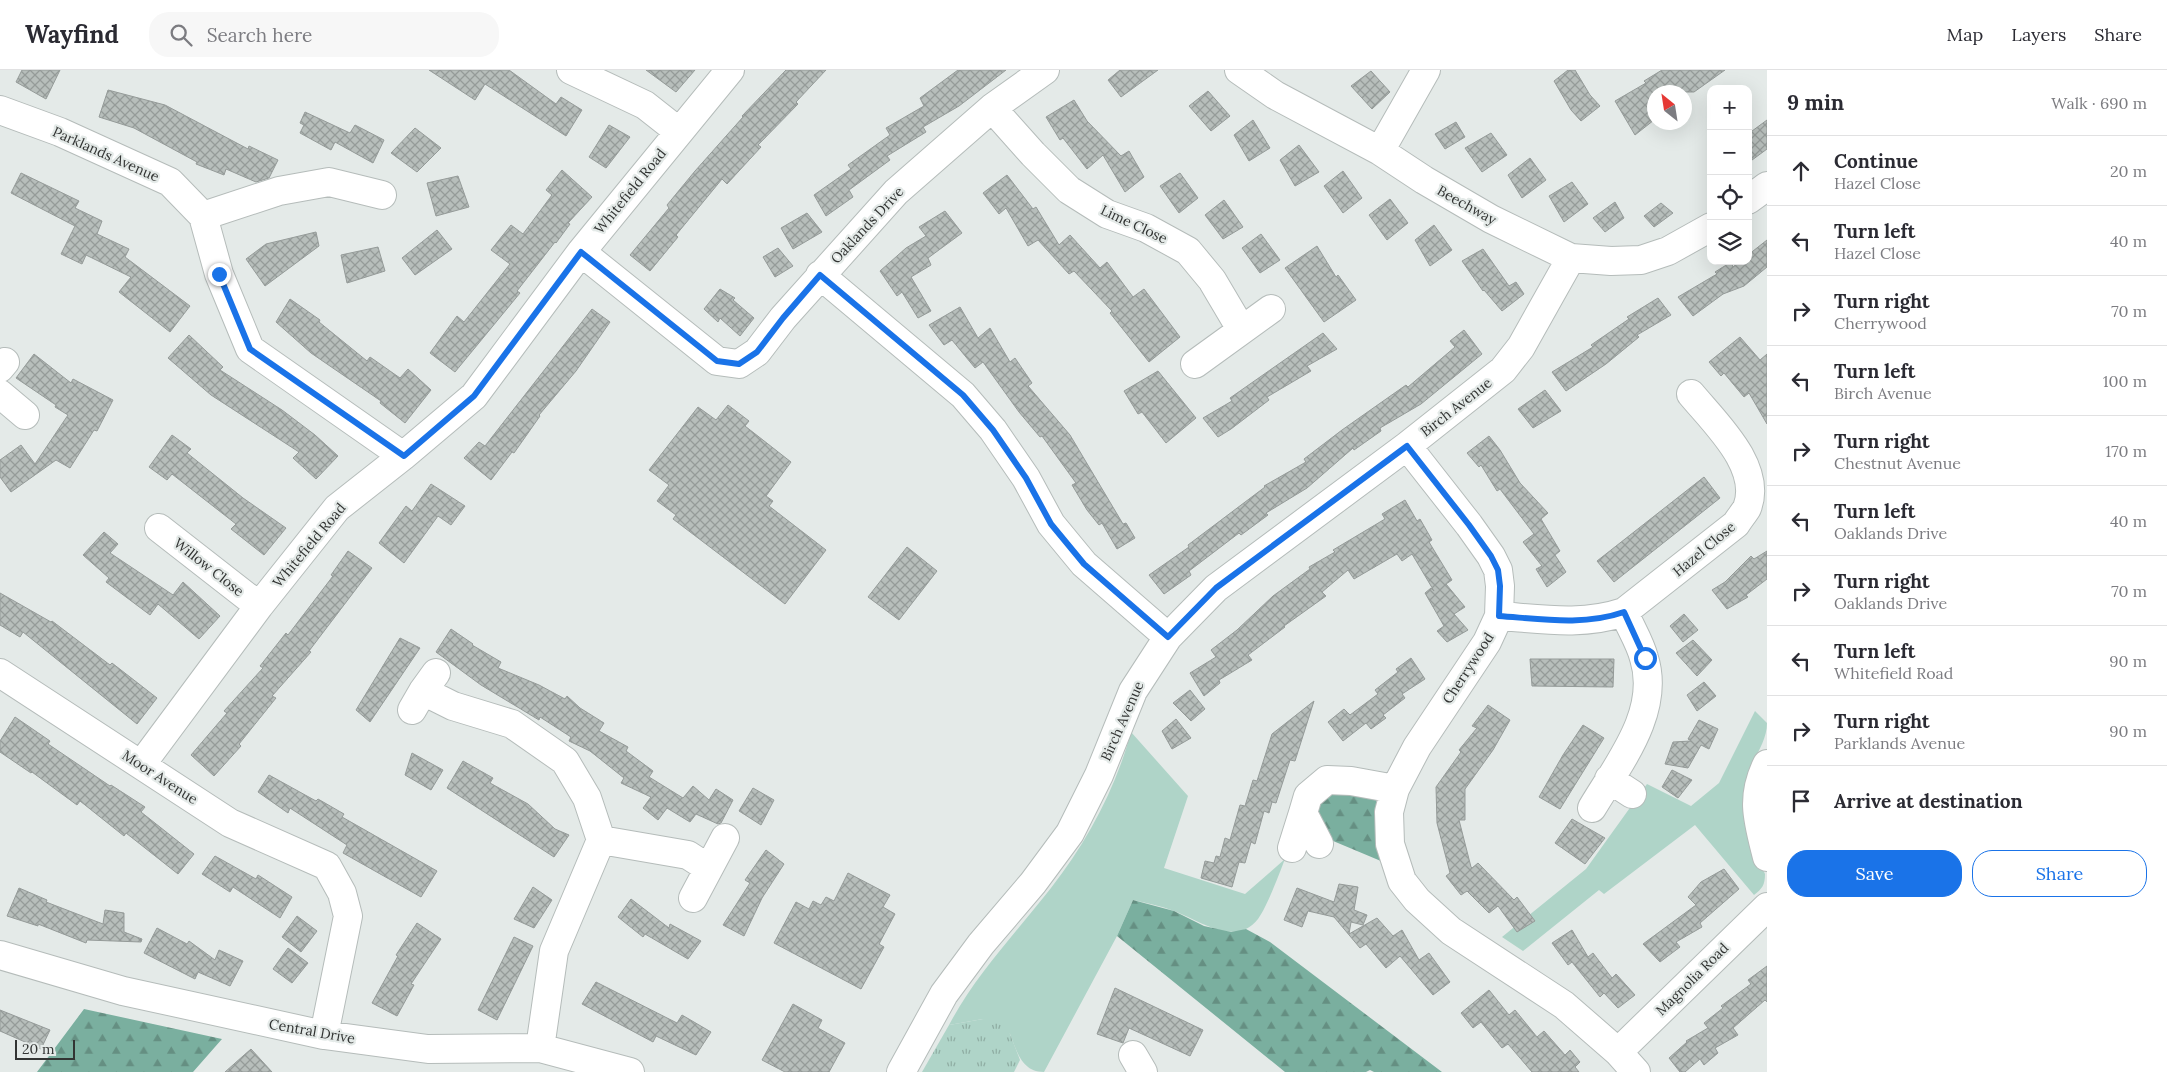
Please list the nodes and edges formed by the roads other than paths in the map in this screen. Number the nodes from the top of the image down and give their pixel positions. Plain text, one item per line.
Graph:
1 (571, 70) edge
2 (730, 70) edge
3 (1045, 70) edge
4 (1239, 70) edge
5 (1426, 70) edge
6 (992, 108) junction
7 (0, 110) edge
8 (678, 131) junction
9 (1380, 152) junction
10 (1767, 186) edge
11 (382, 195) dead end
12 (1752, 197) edge
13 (203, 216) junction
14 (1707, 229) edge
15 (581, 252) junction
16 (1571, 258) junction
17 (820, 275) junction
18 (1271, 309) dead end
19 (1241, 329) junction
20 (1195, 364) dead end
21 (0, 394) edge
22 (1691, 394) dead end
23 (24, 415) dead end
24 (1407, 446) junction
25 (404, 456) junction
26 (160, 528) dead end
27 (259, 606) junction
28 (1624, 612) junction
29 (1499, 616) junction
30 (1168, 637) junction
31 (0, 673) edge
32 (424, 691) dead end
33 (1767, 764) edge
34 (141, 765) junction
35 (1609, 779) junction
36 (1395, 789) junction
37 (1632, 794) dead end
38 (1592, 808) dead end
39 (1303, 813) junction
40 (724, 838) dead end
41 (601, 840) junction
42 (1319, 844) dead end
43 (1292, 848) dead end
44 (1767, 857) edge
45 (708, 868) junction
46 (693, 898) dead end
47 (1767, 907) edge
48 (0, 955) edge
49 (324, 1035) junction
50 (540, 1048) junction
51 (1618, 1052) junction
52 (630, 1072) edge
53 (901, 1072) edge
54 (1636, 1072) edge

1 - 8 street
2 - 8 street, Whitefield Road
3 - 6 street, Oaklands Drive
4 - 9 street, Beechway
5 - 9 street
6 - 17 street, Oaklands Drive
6 - 19 street, Lime Close
7 - 13 street, Parklands Avenue
8 - 15 street, Whitefield Road
9 - 16 street, Beechway
10 - 12 street
11 - 13 street
13 - 25 street, Parklands Avenue
14 - 16 street, Beechway
15 - 17 street, Oaklands Drive
15 - 25 street, Whitefield Road
16 - 24 street, Birch Avenue
17 - 30 street
18 - 19 street
19 - 20 street
21 - 23 street
22 - 28 street, Hazel Close
24 - 29 street, Cherrywood
24 - 30 street, Birch Avenue
25 - 27 street, Whitefield Road
26 - 27 street, Willow Close
27 - 34 street, Whitefield Road
28 - 29 street, Hazel Close
28 - 35 street
29 - 36 street, Cherrywood
30 - 53 street, Birch Avenue
31 - 34 street, Moor Avenue
32 - 41 street
33 - 44 street
34 - 49 street, Moor Avenue
35 - 37 street
35 - 38 street
36 - 39 street
36 - 51 street, Cherrywood
39 - 42 street
39 - 43 street
40 - 45 street
41 - 45 street
41 - 50 street
45 - 46 street
47 - 51 street, Magnolia Road
48 - 49 street, Central Drive
49 - 50 street, Central Drive
50 - 52 street, Central Drive
51 - 54 street, Cherrywood

